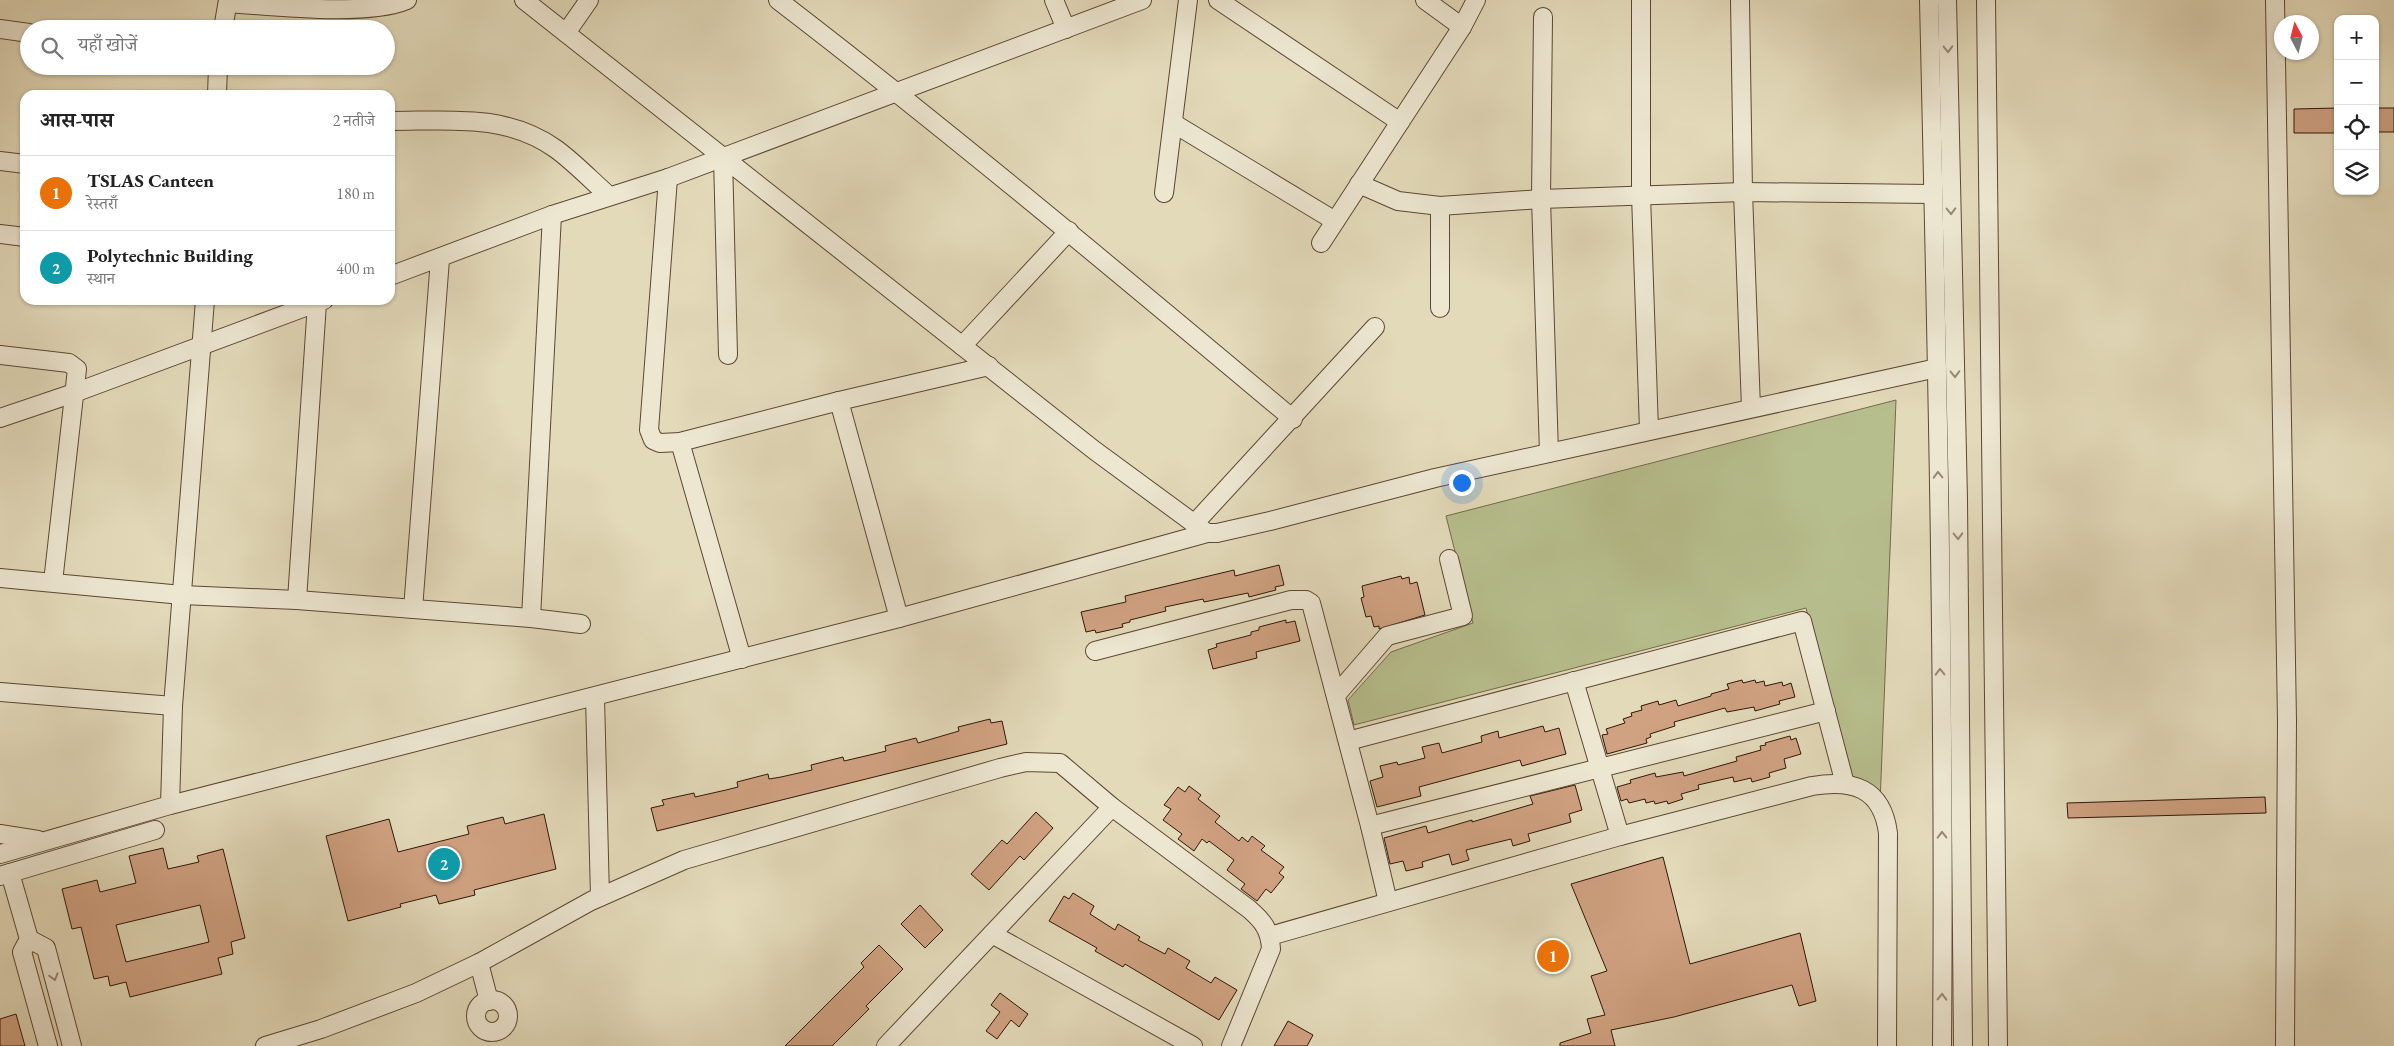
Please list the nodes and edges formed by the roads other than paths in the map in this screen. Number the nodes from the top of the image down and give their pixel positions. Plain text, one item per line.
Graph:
1 (407, 0) edge
2 (524, 0) edge
3 (589, 0) edge
4 (778, 0) edge
5 (1054, 0) edge
6 (1142, 0) edge
7 (1188, 0) edge
8 (1218, 0) edge
9 (1425, 0) edge
10 (1476, 0) edge
11 (1641, 0) edge
12 (1740, 0) edge
13 (1929, 0) edge
14 (1947, 0) edge
15 (1986, 0) edge
16 (2276, 0) edge
17 (228, 2) edge
18 (1543, 17) dead end
19 (225, 20) edge
20 (1462, 27) junction
21 (0, 29) edge
22 (1066, 29) junction
23 (20, 32) edge
24 (566, 33) junction
25 (218, 75) edge
26 (218, 90) edge
27 (897, 92) junction
28 (395, 121) edge
29 (1400, 122) junction
30 (1173, 123) junction
31 (724, 157) junction
32 (0, 161) edge
33 (20, 163) edge
34 (668, 178) junction
35 (1360, 184) junction
36 (1743, 192) junction
37 (1164, 193) dead end
38 (1933, 194) junction
39 (608, 195) junction
40 (1641, 196) junction
41 (1541, 199) junction
42 (1440, 206) junction
43 (552, 214) junction
44 (1335, 222) junction
45 (1069, 231) junction
46 (0, 234) edge
47 (20, 236) edge
48 (1321, 243) dead end
49 (440, 258) junction
50 (395, 274) edge
51 (205, 305) edge
52 (310, 305) edge
53 (321, 305) edge
54 (1440, 308) dead end
55 (1375, 327) dead end
56 (202, 345) junction
57 (962, 346) junction
58 (0, 355) edge
59 (728, 355) dead end
60 (989, 366) junction
61 (1936, 368) junction
62 (74, 393) junction
63 (839, 401) junction
64 (1751, 408) junction
65 (0, 418) edge
66 (1293, 419) junction
67 (1649, 430) junction
68 (680, 442) junction
69 (1549, 453) junction
70 (1201, 529) junction
71 (1449, 559) dead end
72 (0, 578) edge
73 (53, 582) junction
74 (182, 595) junction
75 (297, 600) junction
76 (413, 609) junction
77 (531, 618) junction
78 (899, 618) junction
79 (581, 624) dead end
80 (1095, 651) dead end
81 (742, 659) junction
82 (1574, 681) junction
83 (0, 692) edge
84 (1336, 695) junction
85 (595, 697) junction
86 (173, 706) junction
87 (1826, 711) junction
88 (1348, 741) junction
89 (1598, 768) junction
90 (1845, 784) junction
91 (170, 805) junction
92 (1112, 807) junction
93 (1370, 826) junction
94 (155, 830) dead end
95 (0, 834) edge
96 (1620, 836) junction
97 (46, 841) junction
98 (0, 854) edge
99 (5, 874) edge
100 (600, 897) junction
101 (1388, 902) junction
102 (992, 934) junction
103 (1270, 936) junction
104 (29, 939) junction
105 (479, 962) junction
106 (496, 1039) edge
107 (48, 1046) edge
108 (72, 1046) edge
109 (265, 1046) edge
110 (886, 1046) edge
111 (1193, 1046) edge
112 (1231, 1046) edge
113 (1887, 1046) edge
114 (1942, 1046) edge
115 (1963, 1046) edge
116 (1998, 1046) edge
117 (2285, 1046) edge

1 - 17 street
2 - 24 street
3 - 24 street
4 - 27 street
5 - 22 street
6 - 22 street
7 - 30 street
8 - 29 street
9 - 20 street
10 - 20 street
11 - 40 street
12 - 36 street
13 - 38 street
14 -> 115 street
15 - 116 street
16 - 117 street
17 - 19 street
18 - 41 street
20 - 29 street
21 - 23 street
22 - 27 street
24 - 31 street
25 - 26 street
27 - 31 street
27 - 45 street
28 - 39 street
29 - 35 street
30 - 37 street
30 - 44 street
31 - 34 street
31 - 57 street
31 - 59 street
32 - 33 street
34 - 39 street
34 - 68 street
35 - 42 street
35 - 44 street
36 - 38 street
36 - 40 street
36 - 64 street
38 - 61 street
39 - 43 street
40 - 41 street
40 - 67 street
41 - 42 street
41 - 69 street
42 - 54 street
43 - 49 street
43 - 77 street
44 - 48 street
45 - 57 street
45 - 66 street
46 - 47 street
49 - 50 street
49 - 76 street
51 - 56 street
52 - 56 street
53 - 75 street
55 - 66 street
56 - 62 street
56 - 74 street
57 - 60 street
58 - 62 street
60 - 63 street
60 - 70 street
61 - 64 street
114 -> 61 street
62 - 65 street
62 - 73 street
63 - 68 street
63 - 78 street
64 - 67 street
66 - 70 street
67 - 69 street
68 - 81 street
69 - 70 street
70 - 78 street
71 - 84 street
72 - 73 street
73 - 74 street
74 - 75 street
74 - 86 street
75 - 76 street
76 - 77 street
77 - 79 street
78 - 81 street
80 - 84 street
81 - 85 street
82 - 87 street
82 - 88 street
82 - 89 street
83 - 86 street
84 - 88 street
85 - 91 street
85 - 100 street
86 - 91 street
87 - 89 street
87 - 90 street
88 - 93 street
89 - 93 street
89 - 96 street
90 - 96 street
90 - 113 street
91 - 97 street
92 - 100 street
92 - 102 street
92 - 103 street
93 - 101 street
94 - 99 street
95 - 97 street
96 - 101 street
97 - 98 street
99 - 104 street
100 - 105 street
101 - 103 street
102 - 110 street
102 - 111 street
103 - 112 street
104 - 107 street
104 -> 108 street
105 - 106 street
105 - 109 street

